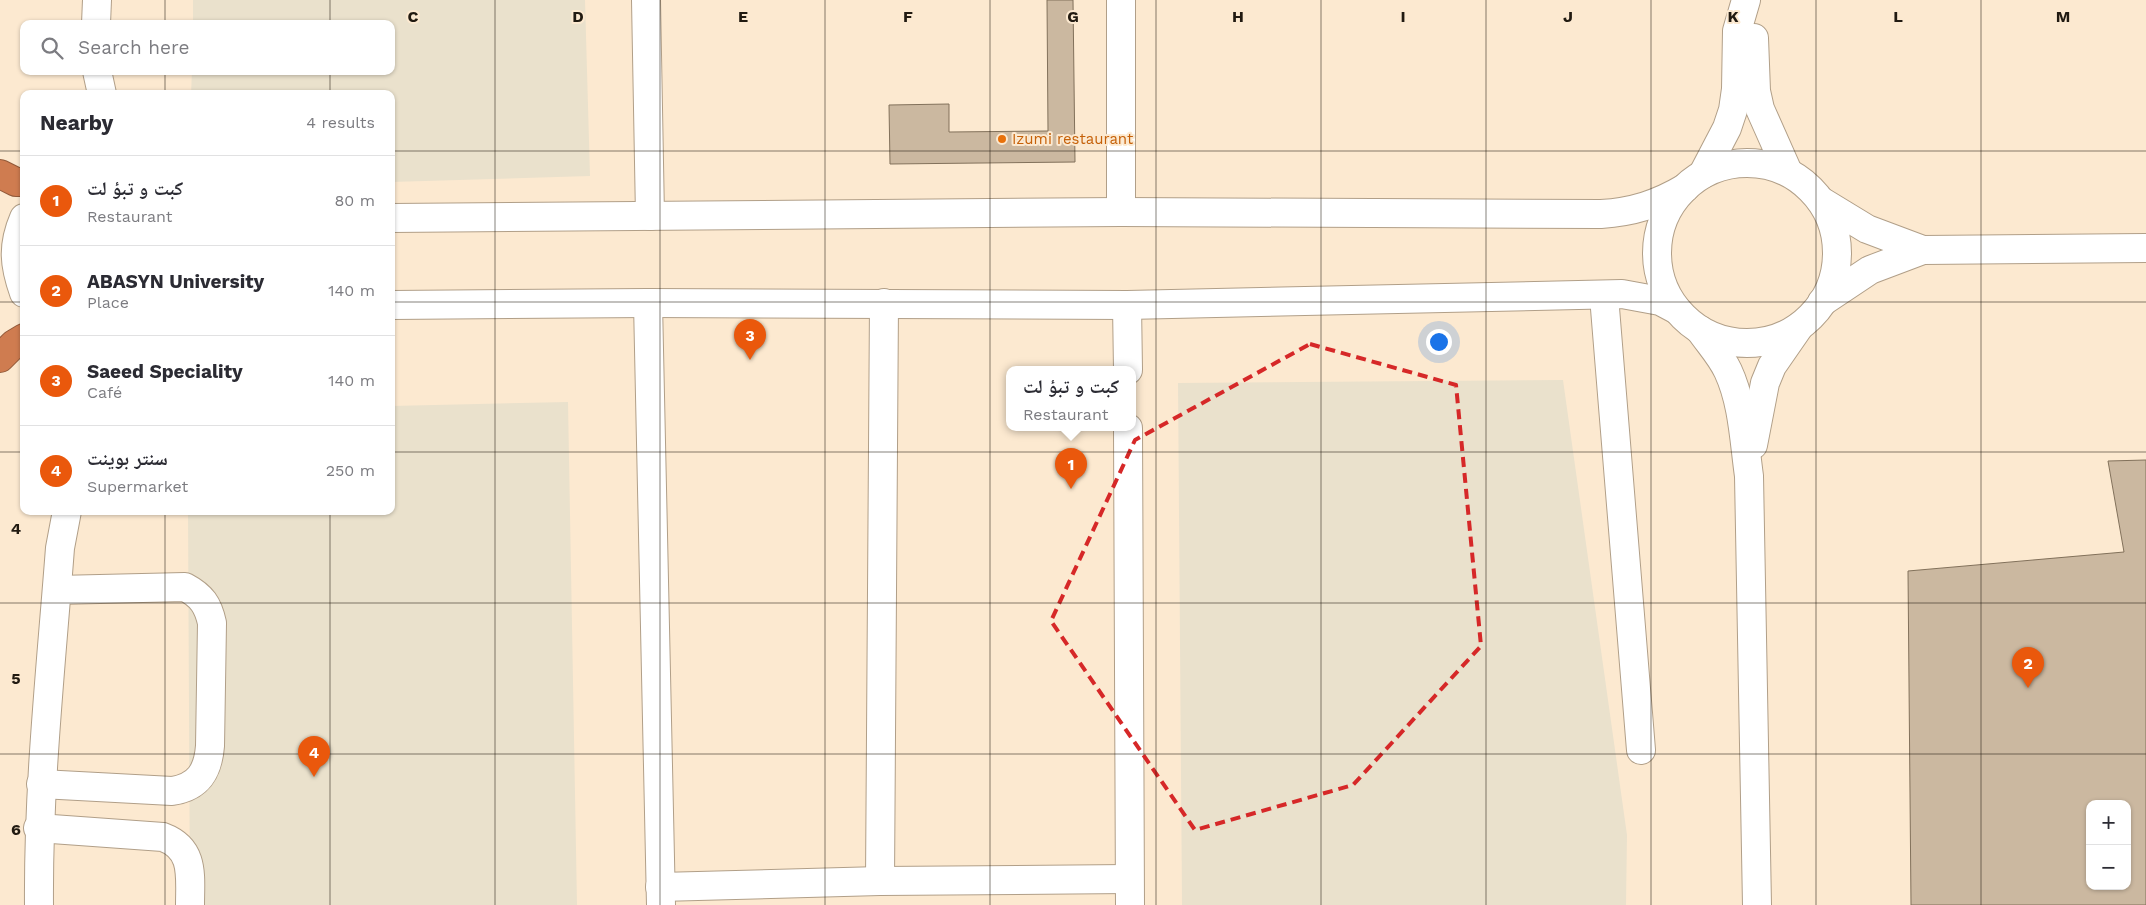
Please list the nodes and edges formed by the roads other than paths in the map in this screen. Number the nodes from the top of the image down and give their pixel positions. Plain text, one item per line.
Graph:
1 (97, 0) edge
2 (646, 0) edge
3 (1121, 0) edge
4 (1746, 3) edge
5 (96, 20) edge
6 (96, 75) edge
7 (97, 75) edge
8 (95, 90) edge
9 (101, 90) edge
10 (1788, 172) junction
11 (0, 174) edge
12 (1694, 181) junction
13 (20, 182) edge
14 (1821, 201) junction
15 (1122, 212) junction
16 (650, 216) junction
17 (395, 218) edge
18 (20, 228) edge
19 (2146, 248) edge
20 (1923, 250) junction
21 (20, 281) edge
22 (1604, 296) junction
23 (1822, 302) junction
24 (648, 303) junction
25 (884, 303) junction
26 (395, 305) edge
27 (1128, 305) junction
28 (1677, 310) junction
29 (1801, 324) junction
30 (1700, 330) junction
31 (20, 340) edge
32 (0, 358) edge
33 (1128, 366) edge
34 (1128, 431) edge
35 (1749, 476) junction
36 (66, 515) edge
37 (57, 590) junction
38 (1640, 750) dead end
39 (41, 784) junction
40 (38, 828) junction
41 (880, 881) junction
42 (1130, 892) edge
43 (660, 896) edge
44 (39, 905) edge
45 (190, 905) edge
46 (1757, 905) edge

1 - 5 street
2 - 16 street
3 - 15 street
4 - 10 street
4 - 12 street
6 - 8 street
7 - 9 street
10 - 12 street
10 - 14 street
11 - 13 highway
12 - 15 street
12 - 28 street
14 - 20 street
14 - 23 street
15 - 16 street
16 - 17 street
18 - 21 street
19 - 20 street
20 - 23 street
22 - 27 street
22 - 28 street
22 - 38 street
23 - 29 street
24 - 25 street
24 - 26 street
24 - 43 street
25 - 27 street
25 - 41 street
27 - 33 street
28 - 30 street
29 - 30 street
29 - 35 street
30 - 35 street
31 - 32 highway
34 - 42 street
35 - 46 street
36 - 37 street
37 - 39 street
37 - 39 street
39 - 40 street
40 - 44 street
40 - 45 street
41 - 42 street
41 - 43 street

